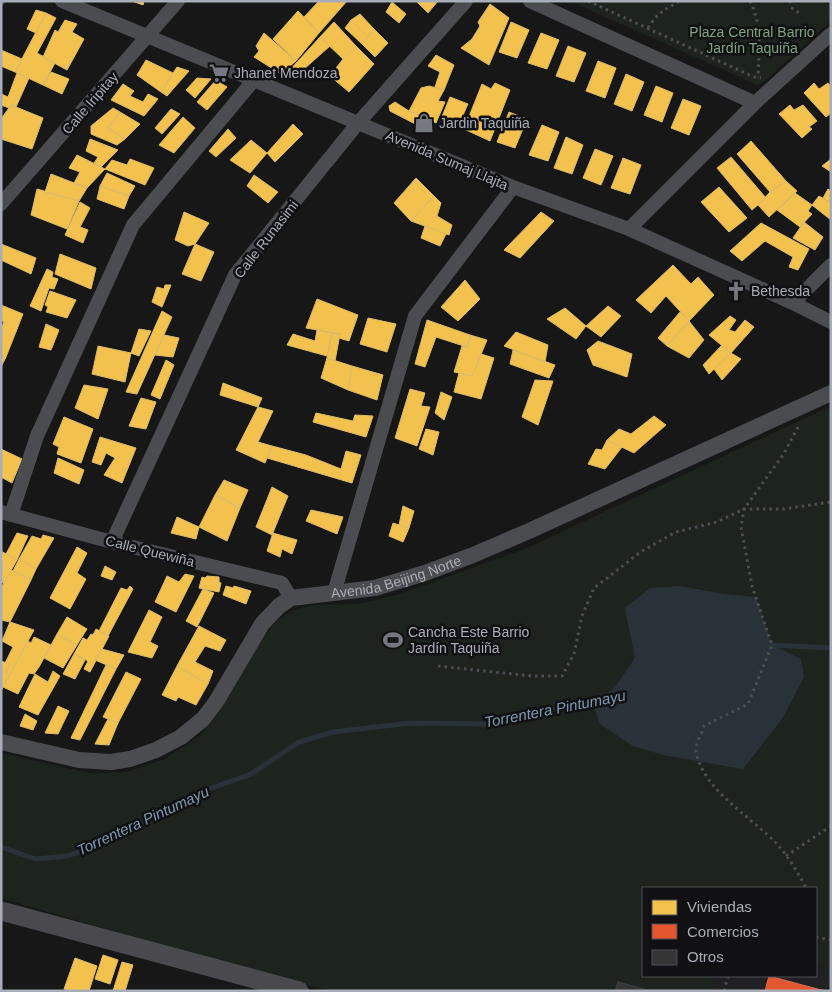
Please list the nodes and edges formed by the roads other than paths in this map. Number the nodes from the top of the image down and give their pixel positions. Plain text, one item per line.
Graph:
1 (62, 1) edge
2 (178, 1) edge
3 (466, 1) edge
4 (530, 1) edge
5 (831, 34) edge
6 (147, 36) junction
7 (254, 80) junction
8 (755, 103) junction
9 (358, 123) junction
10 (513, 187) junction
11 (1, 204) edge
12 (629, 229) junction
13 (831, 265) edge
14 (792, 303) junction
15 (831, 322) edge
16 (831, 393) edge
17 (6, 514) edge
18 (112, 542) junction
19 (334, 592) junction
20 (292, 598) junction
21 (1, 742) edge
22 (1, 911) edge
23 (299, 991) edge

1 - 6 street, Avenida Sumaj Llajta
2 - 6 street, Calle Iripitay
3 - 9 street, Calle Runasimi
4 - 8 street
5 - 8 street
6 - 7 street, Avenida Sumaj Llajta
6 - 11 street, Calle Iripitay
7 - 9 street, Avenida Sumaj Llajta
7 - 17 street
8 - 12 street
9 - 10 street, Avenida Sumaj Llajta
9 - 18 street, Calle Runasimi
10 - 12 street, Avenida Sumaj Llajta
10 - 19 street
12 - 14 street, Avenida Sumaj Llajta
13 - 14 street
14 - 15 street, Avenida Sumaj Llajta
16 - 19 street, Avenida Beijing Norte
17 - 18 street, Calle Quewiña
18 - 20 street, Calle Quewiña
19 - 20 street, Avenida Beijing Norte
20 - 21 street, Avenida Beijing Norte
22 - 23 main road

